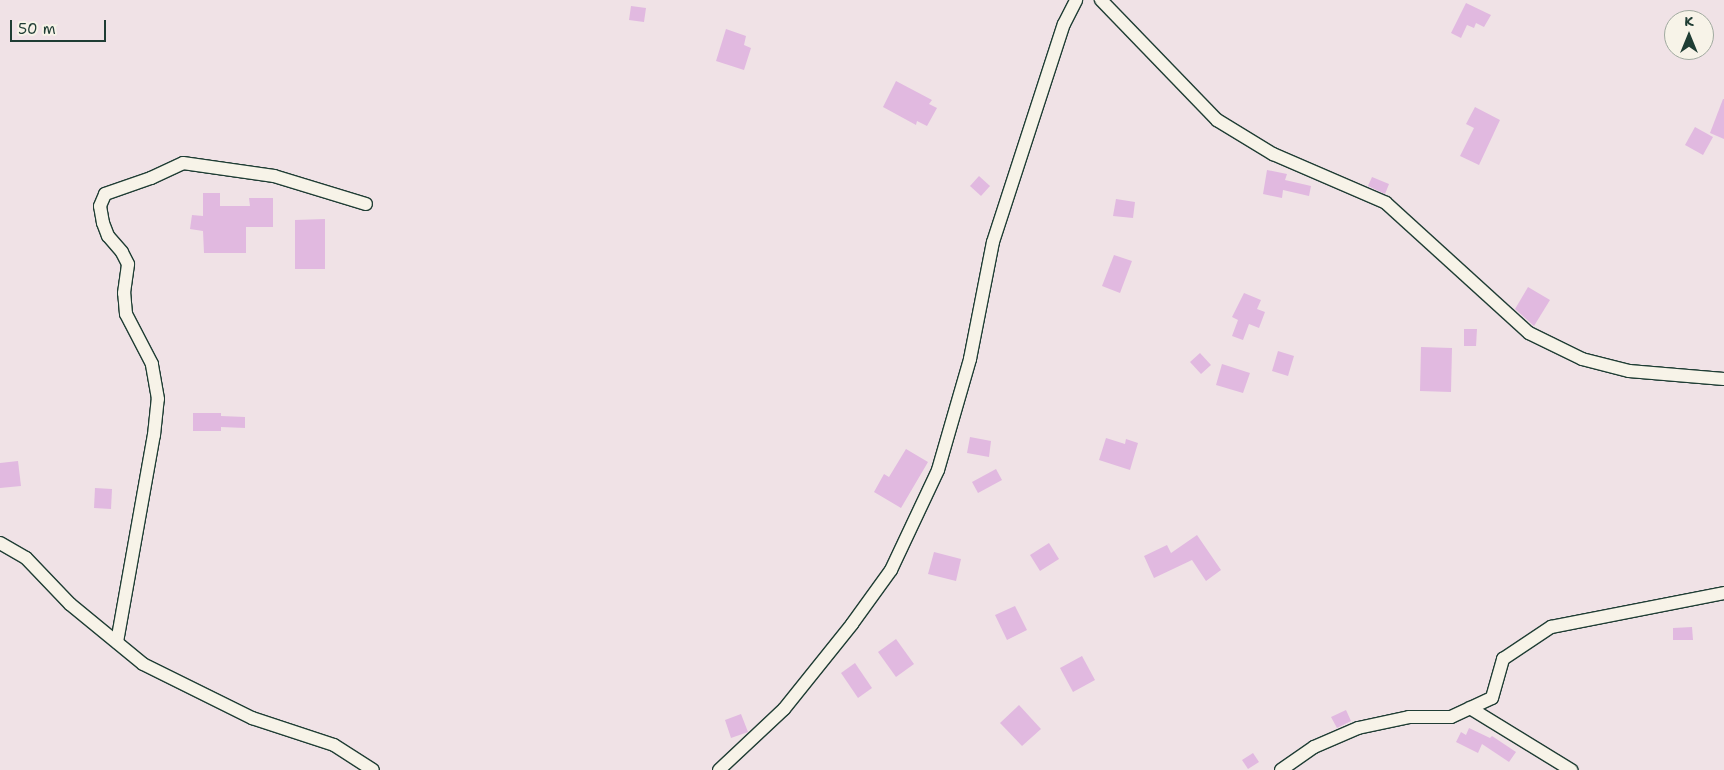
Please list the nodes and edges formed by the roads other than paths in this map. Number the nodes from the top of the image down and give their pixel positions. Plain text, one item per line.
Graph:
1 (1076, 0) edge
2 (1101, 0) edge
3 (366, 204) dead end
4 (1724, 379) edge
5 (0, 543) edge
6 (1724, 593) edge
7 (117, 642) junction
8 (1470, 708) junction
9 (373, 770) edge
10 (719, 770) edge
11 (1281, 770) edge
12 (1571, 770) edge

1 - 10 street
2 - 4 street
3 - 7 street
5 - 7 street
6 - 8 street
7 - 9 street
8 - 11 street
8 - 12 street

